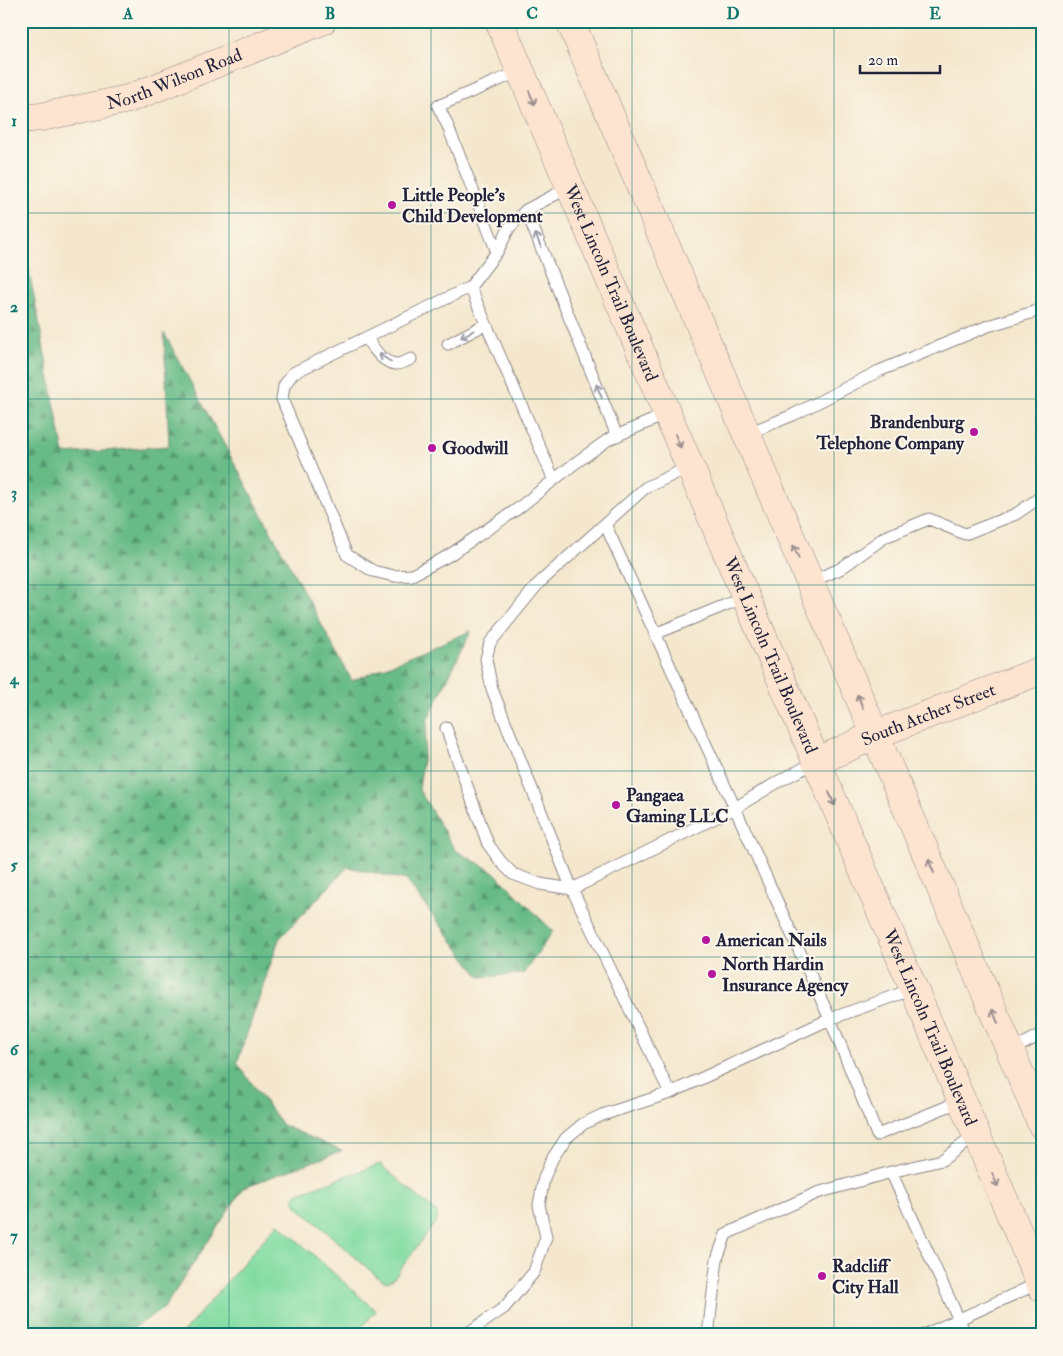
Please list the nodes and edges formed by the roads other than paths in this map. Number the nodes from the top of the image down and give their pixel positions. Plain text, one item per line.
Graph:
1 (322, 21) edge
2 (499, 21) edge
3 (570, 21) edge
4 (520, 71) junction
5 (21, 118) edge
6 (570, 188) junction
7 (526, 210) junction
8 (497, 252) junction
9 (470, 287) junction
10 (1042, 312) edge
11 (486, 324) junction
12 (366, 338) junction
13 (448, 344) dead end
14 (411, 359) dead end
15 (667, 414) junction
16 (746, 434) junction
17 (617, 436) junction
18 (689, 467) junction
19 (554, 480) junction
20 (1042, 496) edge
21 (604, 524) junction
22 (810, 582) junction
23 (745, 597) junction
24 (655, 634) junction
25 (1042, 670) edge
26 (446, 728) dead end
27 (875, 735) junction
28 (816, 762) junction
29 (735, 808) junction
30 (572, 889) junction
31 (913, 989) junction
32 (830, 1019) junction
33 (1042, 1034) edge
34 (1010, 1051) junction
35 (670, 1093) junction
36 (962, 1101) junction
37 (1039, 1110) edge
38 (976, 1135) junction
39 (891, 1172) junction
40 (1041, 1285) edge
41 (958, 1320) junction
42 (465, 1335) edge
43 (708, 1335) edge
44 (924, 1335) edge
45 (966, 1335) edge

1 - 5 main road, North Wilson Road
2 - 4 main road, West Lincoln Trail Boulevard
3 - 16 main road
4 -> 6 main road, West Lincoln Trail Boulevard
4 - 8 lane
6 - 7 lane
6 - 15 main road, West Lincoln Trail Boulevard
7 - 8 lane
17 -> 7 lane
8 - 9 lane
9 - 11 lane
9 - 12 lane
10 - 16 lane
11 -> 13 lane
11 - 19 lane
14 -> 12 lane
12 - 19 lane
15 - 17 lane
15 -> 18 main road, West Lincoln Trail Boulevard
22 -> 16 main road
17 - 19 lane
18 - 21 lane
18 - 23 main road, West Lincoln Trail Boulevard
20 - 22 lane
21 - 24 lane
21 - 30 lane
27 -> 22 main road
23 - 24 lane
23 - 28 main road, West Lincoln Trail Boulevard
24 - 29 lane
25 - 27 main road, South Atcher Street
26 - 30 lane
27 - 28 main road, South Atcher Street
34 -> 27 main road
28 - 29 lane
28 -> 31 main road, West Lincoln Trail Boulevard
29 - 30 lane
29 - 32 lane
30 - 35 lane
31 - 32 lane
31 - 36 main road, West Lincoln Trail Boulevard
32 - 35 lane
32 - 36 lane
33 - 34 lane
34 - 37 main road
35 - 42 lane
36 - 38 main road, West Lincoln Trail Boulevard
38 - 39 lane
38 -> 40 main road, West Lincoln Trail Boulevard
39 - 41 lane
39 - 43 lane
40 - 41 lane
41 - 44 lane
41 - 45 lane

